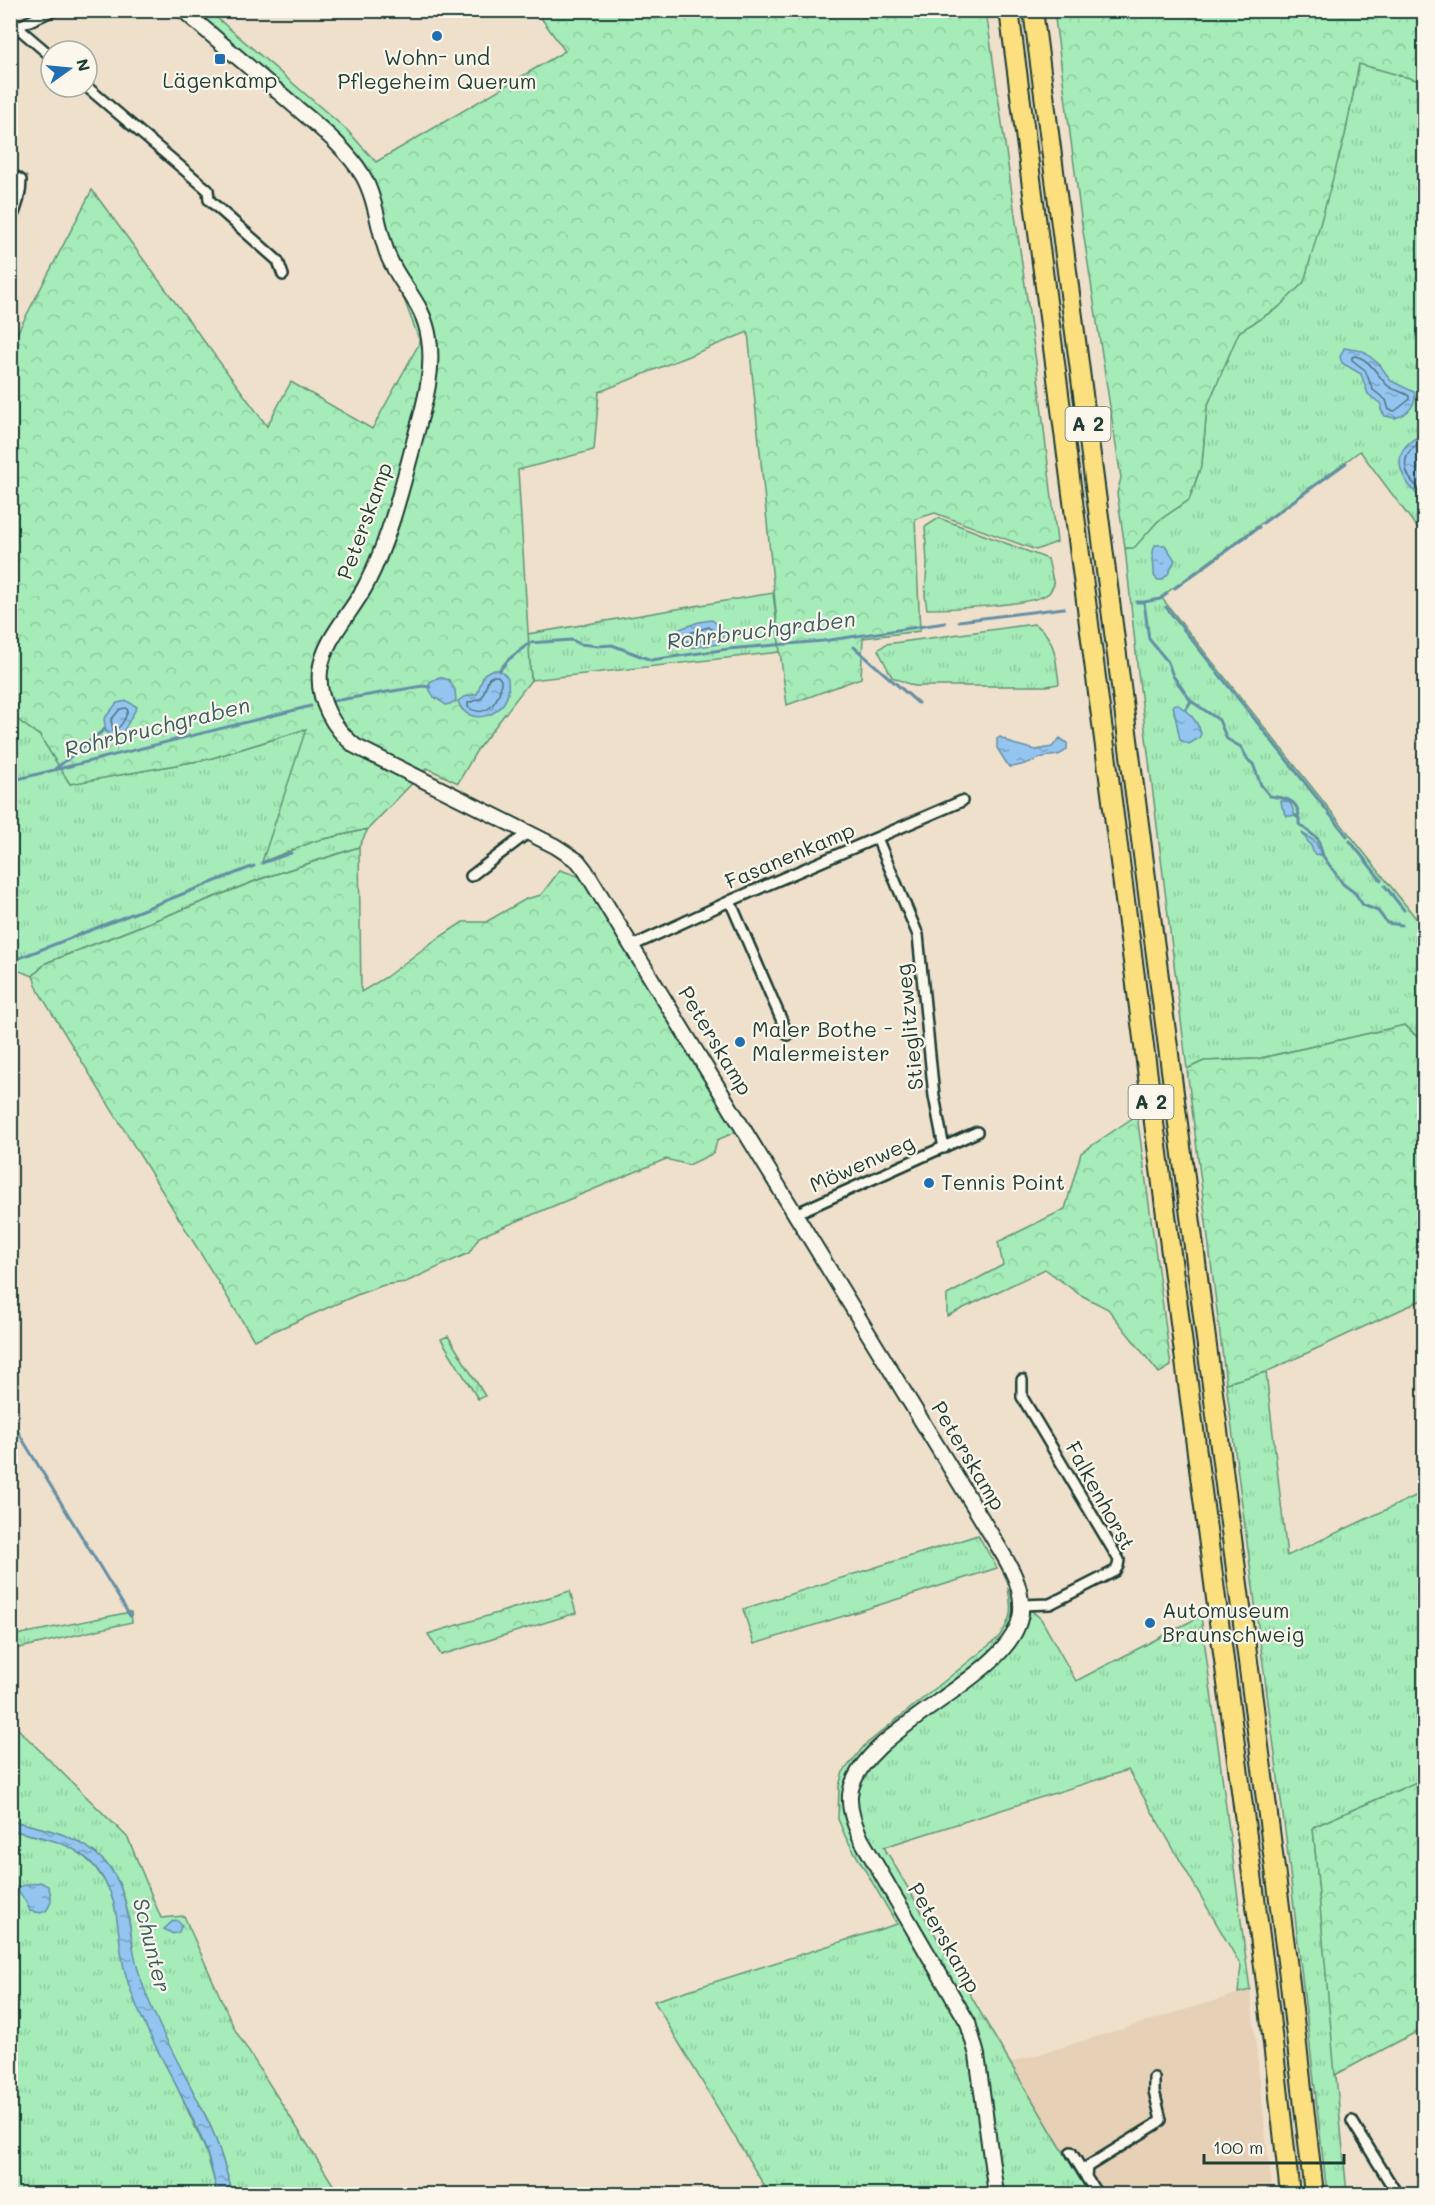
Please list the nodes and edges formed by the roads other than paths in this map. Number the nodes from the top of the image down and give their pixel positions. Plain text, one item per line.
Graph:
1 (54, 10) edge
2 (183, 10) edge
3 (1009, 10) edge
4 (1034, 10) edge
5 (14, 29) edge
6 (39, 47) edge
7 (99, 97) edge
8 (11, 174) edge
9 (10, 222) edge
10 (283, 275) dead end
11 (962, 801) dead end
12 (529, 832) junction
13 (877, 838) junction
14 (471, 876) dead end
15 (730, 901) junction
16 (632, 946) junction
17 (788, 1035) dead end
18 (977, 1132) dead end
19 (944, 1148) junction
20 (795, 1214) junction
21 (1022, 1380) dead end
22 (1021, 1605) junction
23 (1154, 2078) dead end
24 (1352, 2121) dead end
25 (1071, 2152) dead end
26 (1086, 2177) junction
27 (996, 2194) edge
28 (1097, 2194) edge
29 (1290, 2194) edge
30 (1314, 2194) edge
31 (1397, 2194) edge

1 - 5 street
2 - 12 street, Peterskamp
3 - 29 highway, A 2
4 - 30 highway, A 2
5 - 6 street
7 - 10 street
8 - 9 street
11 - 13 street, Fasanenkamp
12 - 14 street
12 - 16 street, Peterskamp
13 - 15 street, Fasanenkamp
13 - 19 street, Stieglitzweg
15 - 16 street, Fasanenkamp
15 - 17 street
16 - 20 street, Peterskamp
18 - 19 street, Möwenweg
19 - 20 street, Möwenweg
20 - 22 street, Peterskamp
21 - 22 street, Falkenhorst
22 - 27 street, Peterskamp
23 - 26 street
24 - 31 street
25 - 26 street
26 - 28 street

